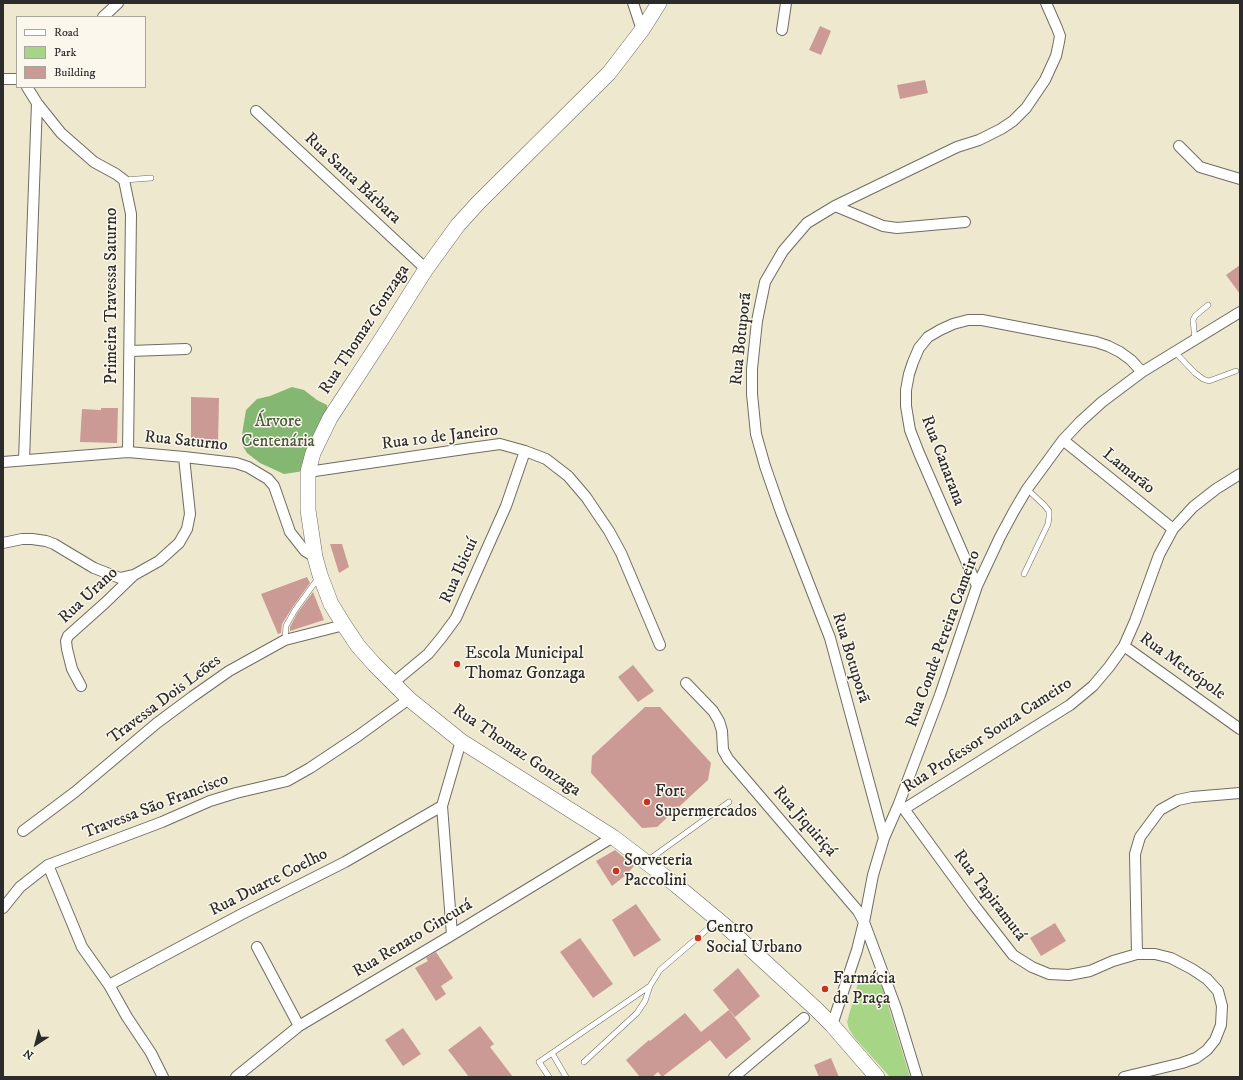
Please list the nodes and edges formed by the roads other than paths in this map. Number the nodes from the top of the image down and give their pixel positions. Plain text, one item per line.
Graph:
1 (118, 3) edge
2 (633, 3) edge
3 (659, 3) edge
4 (786, 3) edge
5 (1046, 3) edge
6 (104, 16) edge
7 (642, 30) junction
8 (782, 30) dead end
9 (3, 79) edge
10 (16, 79) edge
11 (28, 88) edge
12 (37, 103) junction
13 (256, 111) dead end
14 (1179, 146) dead end
15 (151, 178) dead end
16 (1240, 179) edge
17 (124, 180) junction
18 (835, 206) junction
19 (965, 222) dead end
20 (426, 269) junction
21 (1208, 305) dead end
22 (1240, 312) edge
23 (1194, 340) junction
24 (186, 349) dead end
25 (130, 351) junction
26 (1175, 352) junction
27 (1236, 371) dead end
28 (1142, 372) junction
29 (1063, 440) junction
30 (525, 451) junction
31 (128, 452) junction
32 (184, 457) junction
33 (24, 460) junction
34 (3, 462) edge
35 (308, 472) junction
36 (1240, 474) edge
37 (1027, 489) junction
38 (1173, 529) junction
39 (3, 543) edge
40 (315, 557) junction
41 (1024, 574) dead end
42 (134, 575) junction
43 (320, 575) junction
44 (977, 586) junction
45 (344, 625) junction
46 (285, 640) junction
47 (660, 645) dead end
48 (1124, 646) junction
49 (393, 683) junction
50 (686, 683) dead end
51 (81, 686) dead end
52 (409, 699) junction
53 (1240, 729) edge
54 (461, 741) junction
55 (1240, 793) edge
56 (729, 802) dead end
57 (442, 806) junction
58 (901, 808) junction
59 (23, 831) dead end
60 (613, 837) junction
61 (884, 838) junction
62 (646, 862) junction
63 (48, 865) junction
64 (3, 908) edge
65 (718, 920) junction
66 (864, 922) junction
67 (452, 935) junction
68 (257, 947) dead end
69 (1137, 954) junction
70 (109, 985) junction
71 (650, 986) junction
72 (810, 1014) junction
73 (832, 1025) junction
74 (299, 1026) junction
75 (552, 1053) junction
76 (584, 1062) dead end
77 (163, 1077) edge
78 (236, 1077) edge
79 (549, 1077) edge
80 (566, 1077) edge
81 (734, 1077) edge
82 (877, 1077) edge
83 (917, 1077) edge
84 (1124, 1077) edge

1 - 6 street
2 - 7 street
3 - 7 main road, Rua Thomaz Gonzaga
4 - 8 street
5 - 18 street, Rua Botuporã
7 - 20 main road, Rua Thomaz Gonzaga
9 - 10 street
11 - 12 street
12 - 17 street
12 - 33 street
13 - 20 street, Rua Santa Bárbara
14 - 16 street
15 - 17 lane
17 - 25 street, Primeira Travessa Saturno
18 - 19 street
18 - 61 street, Rua Botuporã
20 - 35 main road, Rua Thomaz Gonzaga
21 - 23 lane
22 - 23 street, Rua Conde Pereira Cameiro
23 - 26 street, Rua Conde Pereira Cameiro
24 - 25 street
25 - 31 street, Primeira Travessa Saturno
26 - 27 lane
26 - 28 street, Rua Conde Pereira Cameiro
28 - 29 street, Rua Conde Pereira Cameiro
28 - 44 street, Rua Canarana
29 - 37 street, Rua Conde Pereira Cameiro
29 - 38 street, Lamarão
30 - 35 street, Rua 10 de Janeiro
30 - 47 street, Rua 10 de Janeiro
30 - 49 street, Rua Ibicuí
31 - 32 street, Rua Saturno
31 - 33 street, Rua Saturno
32 - 40 street, Rua Saturno
32 - 42 street, Rua Urano
33 - 34 street, Rua Saturno
35 - 40 main road, Rua Thomaz Gonzaga
36 - 38 street, Rua Professor Souza Cameiro
37 - 41 lane
37 - 44 street, Rua Conde Pereira Cameiro
38 - 48 street, Rua Professor Souza Cameiro
39 - 42 street, Rua Urano
40 - 43 main road, Rua Thomaz Gonzaga
42 - 51 street, Rua Urano
43 - 45 main road, Rua Thomaz Gonzaga
43 - 46 lane
44 - 58 street, Rua Conde Pereira Cameiro
45 - 46 street, Travessa Dois Leões
45 - 49 main road, Rua Thomaz Gonzaga
46 - 59 street, Travessa Dois Leões
48 - 53 street, Rua Metrópole
48 - 58 street, Rua Professor Souza Cameiro
49 - 52 main road, Rua Thomaz Gonzaga
50 - 66 street, Rua Jiquiriçá
52 - 54 main road, Rua Thomaz Gonzaga
52 - 63 street, Travessa São Francisco
54 - 57 street
54 - 60 main road, Rua Thomaz Gonzaga
55 - 69 street
56 - 62 lane
57 - 67 street
57 - 70 street, Rua Duarte Coelho
58 - 61 street, Rua Conde Pereira Cameiro
58 - 69 street, Rua Tapiramutá
60 - 62 main road, Rua Thomaz Gonzaga
60 - 67 street, Rua Renato Cincurá
61 - 66 street, Rua Conde Pereira Cameiro
62 - 65 main road, Rua Thomaz Gonzaga
63 - 64 street, Travessa São Francisco
63 - 70 street
65 - 71 lane
65 - 72 main road, Rua Thomaz Gonzaga
66 - 73 street, Rua Conde Pereira Cameiro
66 - 83 street, Rua Jiquiriçá
67 - 74 street, Rua Renato Cincurá
68 - 74 street
69 - 84 street, Rua Tapiramutá
70 - 77 street
71 - 75 lane
71 - 76 lane
72 - 73 main road, Rua Thomaz Gonzaga
72 - 81 street
73 - 82 main road, Rua Thomaz Gonzaga
74 - 78 street, Rua Renato Cincurá
75 - 79 lane
75 - 80 lane

